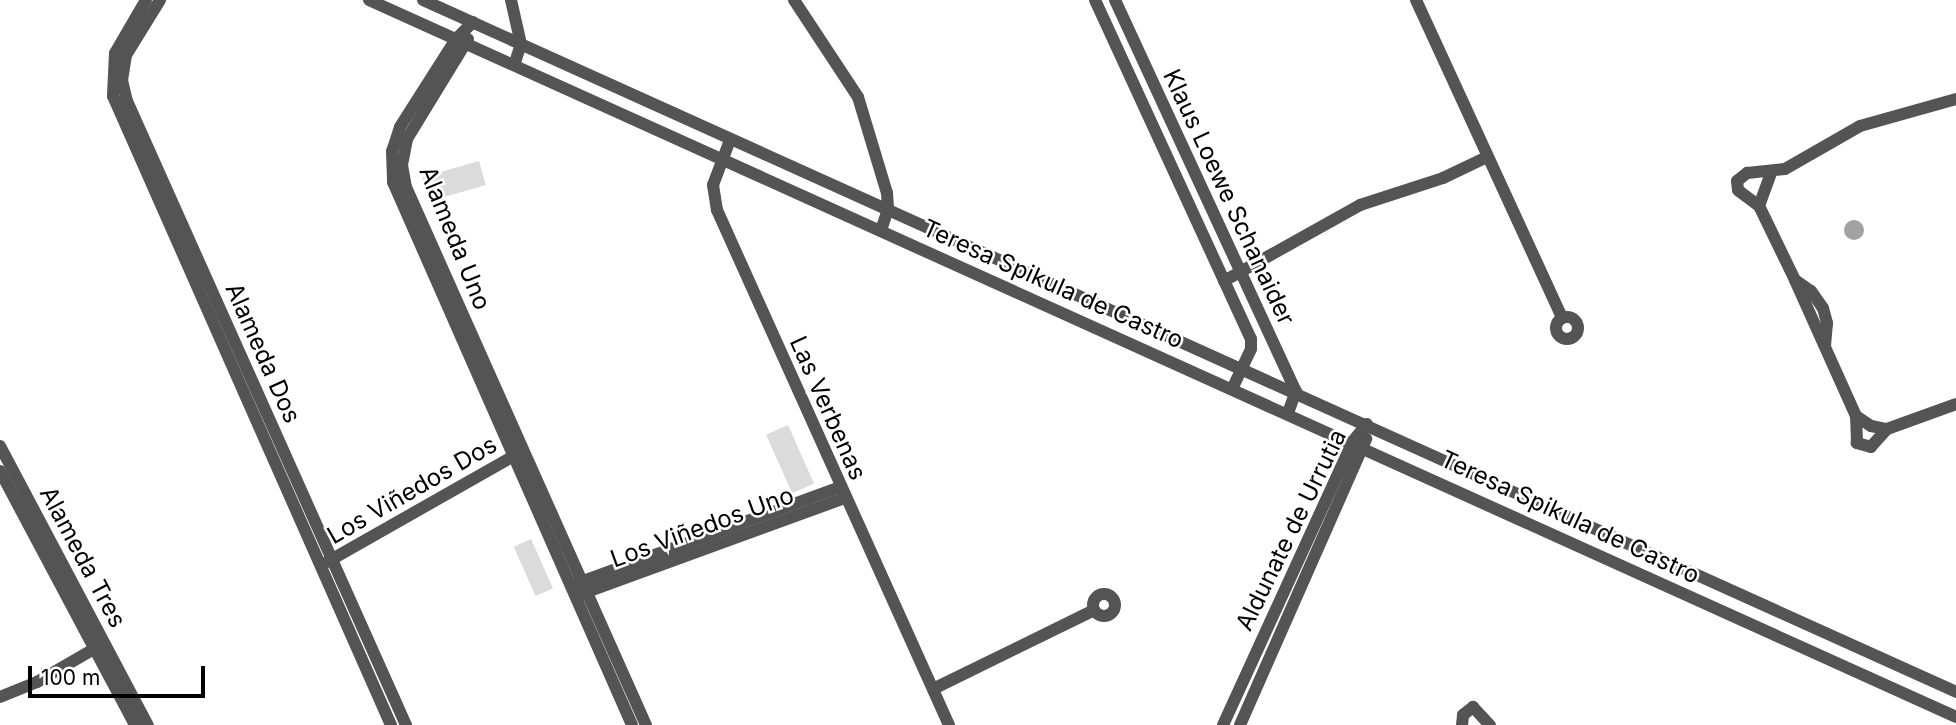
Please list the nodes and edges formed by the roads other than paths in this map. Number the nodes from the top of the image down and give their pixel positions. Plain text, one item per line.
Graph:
1 (146, 0) edge
2 (160, 0) edge
3 (369, 0) edge
4 (423, 0) edge
5 (511, 0) edge
6 (794, 0) edge
7 (1095, 0) edge
8 (1115, 0) edge
9 (1416, 0) edge
10 (473, 22) junction
11 (461, 42) junction
12 (521, 44) junction
13 (514, 65) junction
14 (1956, 99) edge
15 (730, 139) junction
16 (1487, 157) junction
17 (722, 158) junction
18 (1771, 173) junction
19 (1759, 206) junction
20 (888, 209) junction
21 (881, 230) junction
22 (1242, 273) junction
23 (1224, 281) junction
24 (1562, 318) dead end
25 (1242, 367) junction
26 (1233, 387) junction
27 (1296, 391) junction
28 (1956, 404) edge
29 (1288, 413) junction
30 (1856, 416) junction
31 (1367, 424) junction
32 (1887, 429) junction
33 (1353, 441) junction
34 (0, 446) edge
35 (1366, 447) junction
36 (519, 453) junction
37 (0, 471) edge
38 (843, 492) junction
39 (326, 563) junction
40 (585, 586) junction
41 (1728, 589) junction
42 (572, 591) junction
43 (1718, 608) junction
44 (1094, 610) dead end
45 (99, 646) junction
46 (933, 689) junction
47 (1956, 692) edge
48 (0, 697) edge
49 (1956, 717) edge
50 (398, 724) edge
51 (135, 725) edge
52 (148, 725) edge
53 (632, 725) edge
54 (646, 725) edge
55 (949, 725) edge
56 (1223, 725) edge
57 (1240, 725) edge
58 (1462, 725) edge
59 (1490, 725) edge

1 - 39 street, Alameda Dos
2 - 39 street, Alameda Dos
3 - 11 street, Teresa Spikula de Castro
4 - 10 street, Teresa Spikula de Castro
5 - 12 street
6 - 20 street
7 - 23 street, Klaus Loewe Schanaider
8 - 22 street, Klaus Loewe Schanaider
9 - 16 street
10 - 11 street, Alameda Uno
10 - 12 street, Teresa Spikula de Castro
11 - 13 street, Teresa Spikula de Castro
11 - 36 street, Alameda Uno
12 - 13 street
12 - 15 street, Teresa Spikula de Castro
13 - 17 street, Teresa Spikula de Castro
14 - 18 street
15 - 17 street, Las Verbenas
15 - 20 street, Teresa Spikula de Castro
16 - 22 street
16 - 24 street
17 - 21 street, Teresa Spikula de Castro
17 - 38 street, Las Verbenas
18 - 19 street
18 - 19 street
19 - 30 street
20 - 21 street
20 - 25 street, Teresa Spikula de Castro
21 - 26 street, Teresa Spikula de Castro
22 - 23 street
22 - 27 street, Klaus Loewe Schanaider
23 - 25 street, Klaus Loewe Schanaider
25 - 26 street, Klaus Loewe Schanaider
25 - 27 street, Teresa Spikula de Castro
26 - 29 street, Teresa Spikula de Castro
27 - 29 street
27 - 31 street, Teresa Spikula de Castro
28 - 32 street
29 - 33 street, Teresa Spikula de Castro
30 - 32 street
30 - 32 street
31 - 33 street, Aldunate de Urrutia
31 - 35 street, Aldunate de Urrutia
31 - 41 street, Teresa Spikula de Castro
33 - 35 street, Teresa Spikula de Castro
33 - 56 street, Aldunate de Urrutia
34 - 45 street, Alameda Tres
35 - 43 street, Teresa Spikula de Castro
35 - 57 street, Aldunate de Urrutia
36 - 39 street, Los Viñedos Dos
36 - 40 street, Alameda Uno
36 - 42 street, Alameda Uno
37 - 45 street, Alameda Tres
38 - 40 street, Los Viñedos Uno
38 - 46 street, Las Verbenas
39 - 50 street, Alameda Dos
40 - 42 street, Los Viñedos Uno
40 - 54 street, Alameda Uno
41 - 43 street, Teresa Spikula de Castro
41 - 47 street, Teresa Spikula de Castro
42 - 53 street, Alameda Uno
43 - 49 street, Teresa Spikula de Castro
44 - 46 street
45 - 48 street
45 - 51 street, Alameda Tres
45 - 52 street, Alameda Tres
46 - 55 street, Las Verbenas
58 - 59 street

